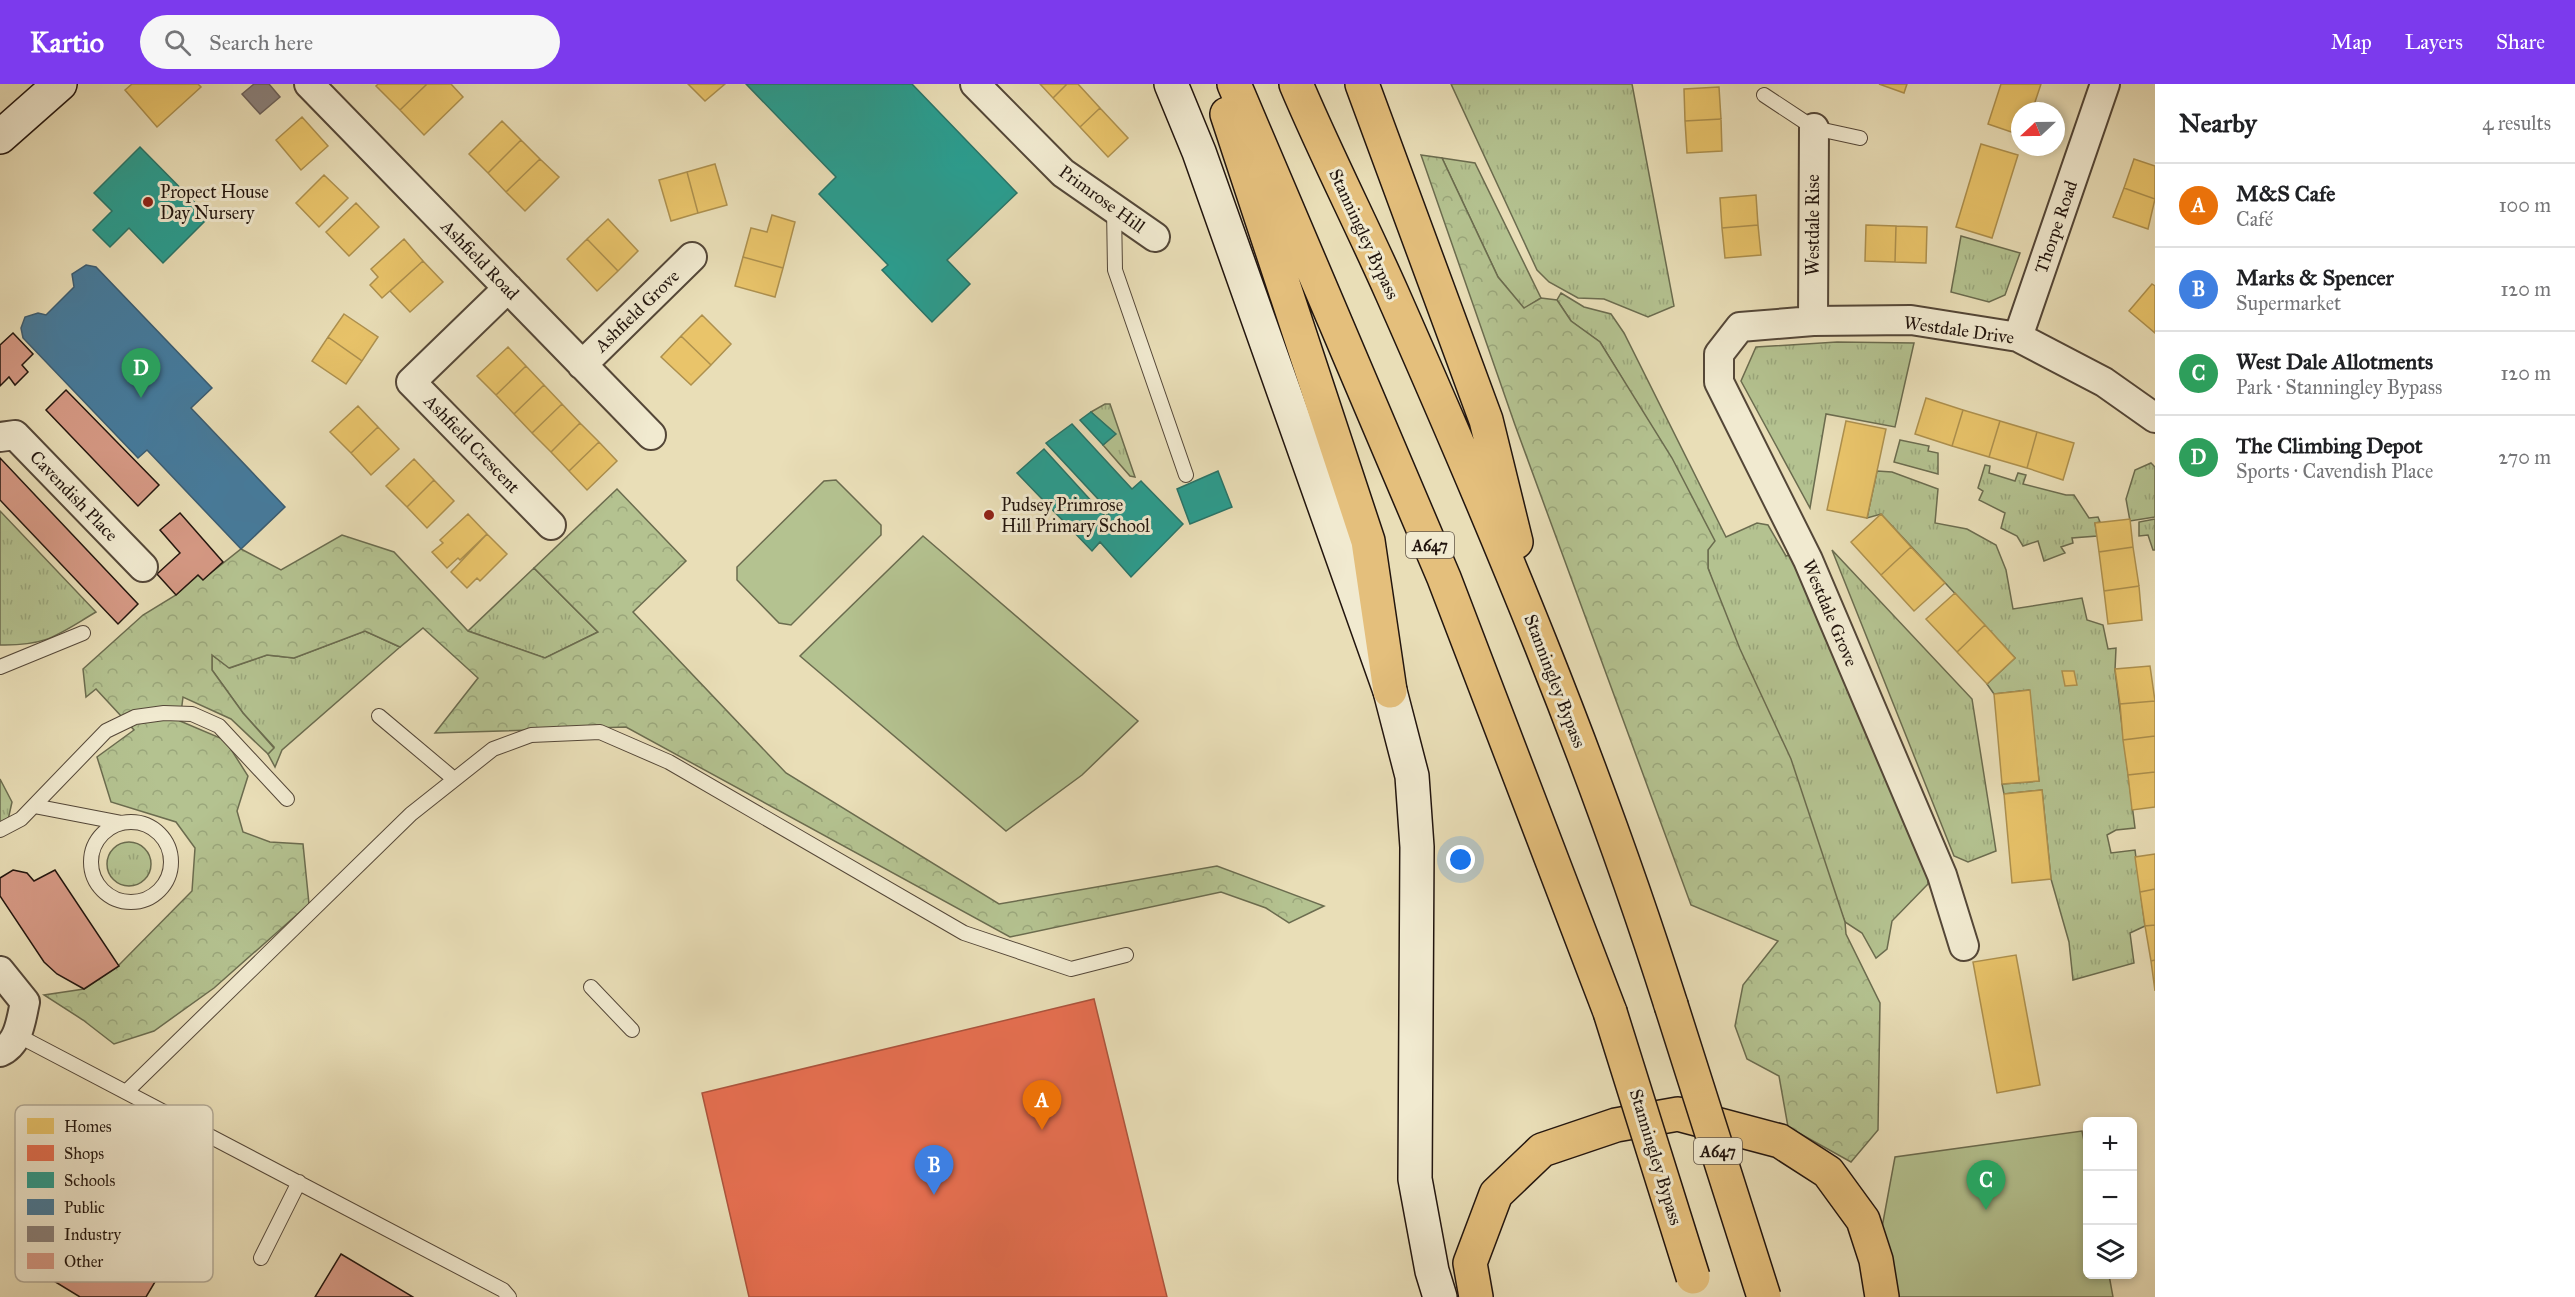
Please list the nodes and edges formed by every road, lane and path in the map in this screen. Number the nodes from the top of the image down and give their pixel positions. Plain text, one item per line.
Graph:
1 (60, 84) edge
2 (309, 84) edge
3 (975, 84) edge
4 (1172, 84) edge
5 (1217, 84) edge
6 (1234, 84) edge
7 (1296, 84) edge
8 (1362, 84) edge
9 (2105, 84) edge
10 (1764, 94) dead end
11 (1814, 128) junction
12 (0, 137) edge
13 (1860, 138) dead end
14 (1114, 209) junction
15 (1155, 237) dead end
16 (692, 258) dead end
17 (507, 288) junction
18 (1813, 321) junction
19 (2018, 337) junction
20 (1719, 354) joint
21 (582, 365) junction
22 (2155, 418) edge
23 (651, 435) dead end
24 (0, 437) edge
25 (1186, 475) dead end
26 (551, 525) dead end
27 (143, 567) dead end
28 (1537, 630) junction
29 (83, 633) dead end
30 (0, 667) edge
31 (1389, 691) junction
32 (379, 716) dead end
33 (454, 779) junction
34 (287, 799) dead end
35 (34, 806) junction
36 (122, 823) junction
37 (0, 830) edge
38 (1964, 946) dead end
39 (1126, 956) dead end
40 (0, 971) edge
41 (591, 987) dead end
42 (632, 1030) dead end
43 (8, 1044) edge
44 (126, 1092) junction
45 (151, 1105) edge
46 (213, 1137) edge
47 (299, 1182) junction
48 (261, 1258) dead end
49 (1696, 1287) edge
50 (509, 1297) edge
51 (1440, 1297) edge
52 (1476, 1297) edge
53 (1764, 1297) edge
54 (1882, 1297) edge

1 - 12 main road
2 - 17 street, Ashfield Road
3 - 14 street, Primrose Hill
4 - 31 main road
5 - 31 highway
6 - 49 highway, Stanningley Bypass / A647, bridge
7 - 28 highway, Stanningley Bypass / A647
8 - 28 highway
9 - 19 street, Thorpe Road
10 - 11 lane
11 - 13 lane
11 - 18 street, Westdale Rise
14 - 15 street, Primrose Hill
14 - 25 lane
16 - 21 street, Ashfield Grove
17 - 21 street, Ashfield Road
17 - 26 street, Ashfield Crescent
18 - 19 street, Westdale Drive
18 - 20 street, Westdale Drive
19 - 22 street, Westdale Drive
20 - 38 street, Westdale Grove
21 - 23 street, Ashfield Road
24 - 27 street, Cavendish Place
28 - 53 highway, Stanningley Bypass / A647, bridge
29 - 30 lane
31 - 51 main road
32 - 33 lane
33 - 39 lane
33 - 44 lane
34 - 35 lane
35 - 36 lane
35 - 37 lane
36 - 36 lane
40 - 43 street
41 - 42 lane
43 - 44 lane
44 - 45 lane
46 - 47 lane
47 - 48 lane
47 - 50 lane
52 - 54 highway

